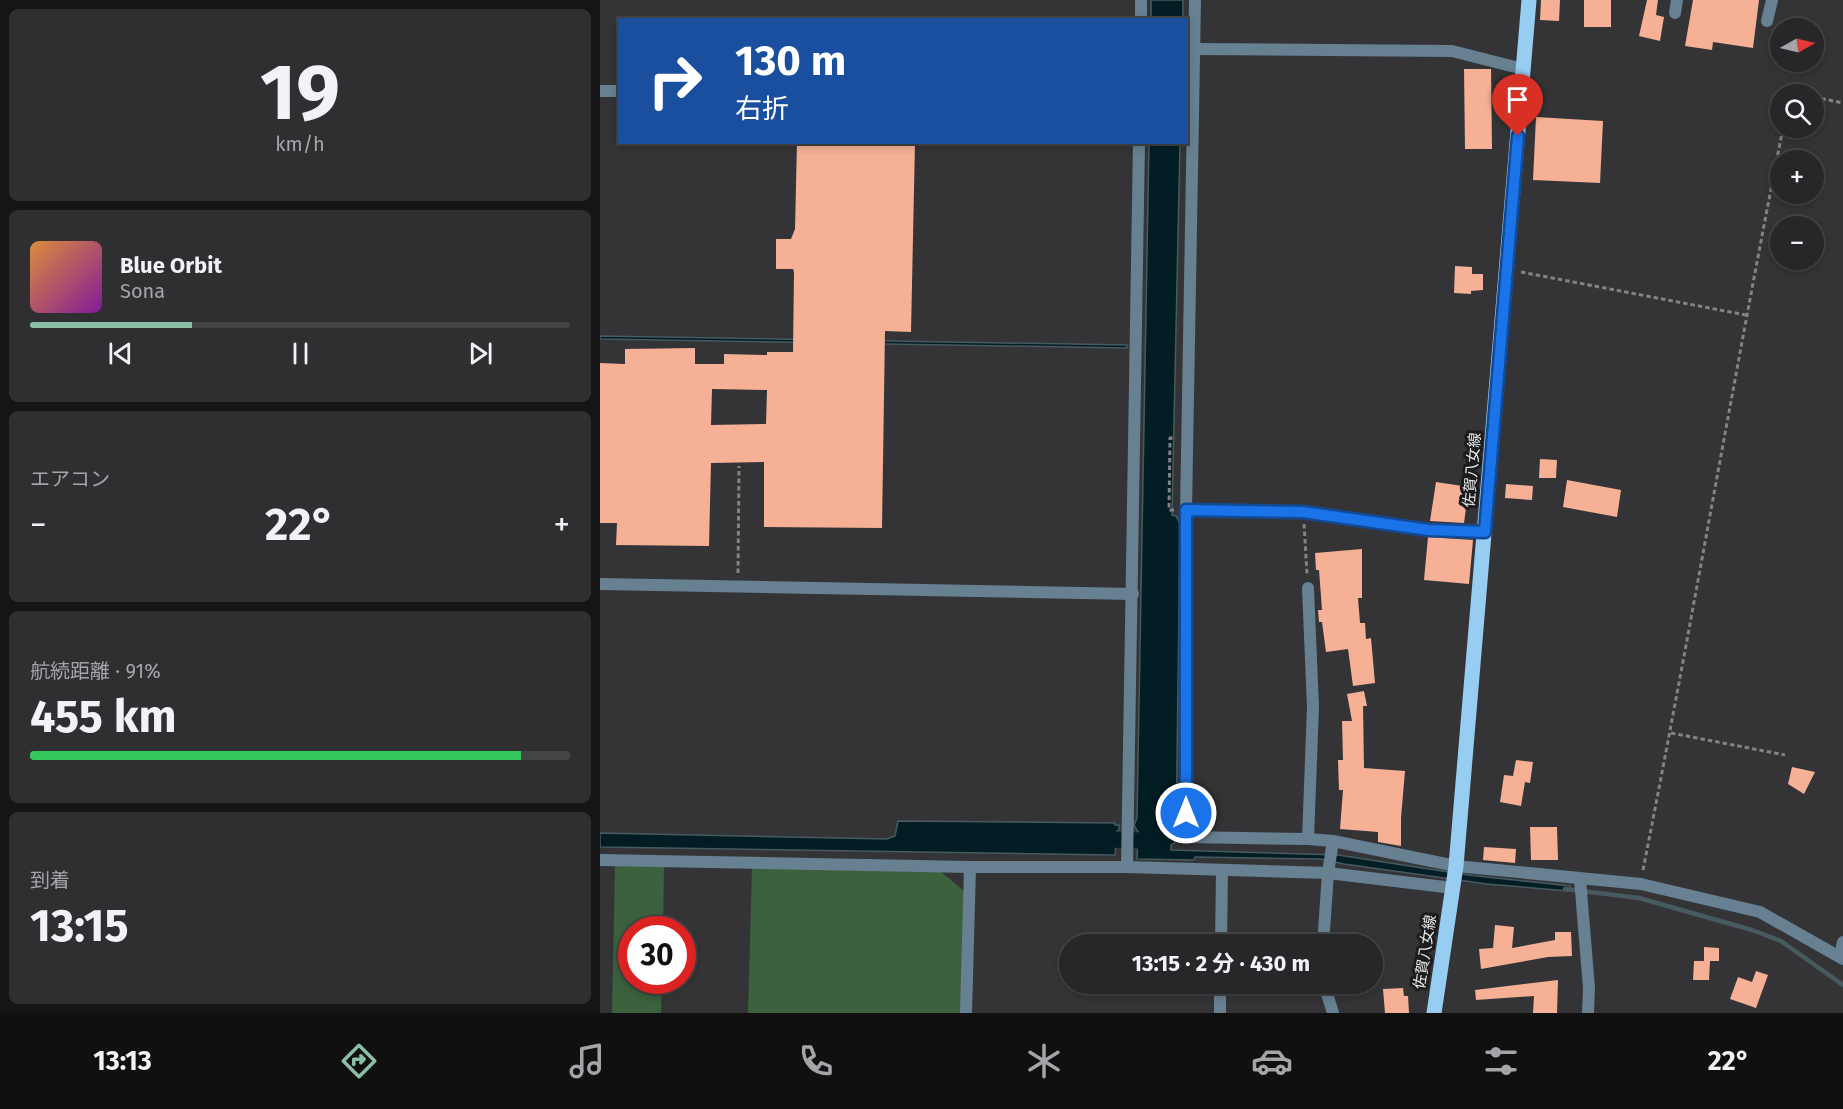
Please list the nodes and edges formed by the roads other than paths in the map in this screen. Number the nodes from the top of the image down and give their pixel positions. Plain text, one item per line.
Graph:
1 (1141, 0) edge
2 (1195, 0) edge
3 (1529, 0) edge
4 (1772, 0) edge
5 (1141, 18) edge
6 (1767, 21) dead end
7 (1194, 49) junction
8 (1522, 69) junction
9 (600, 91) edge
10 (618, 91) edge
11 (1139, 144) edge
12 (1182, 511) junction
13 (1485, 532) junction
14 (600, 585) edge
15 (1308, 588) road end
16 (1133, 594) junction
17 (1308, 839) junction
18 (1333, 841) junction
19 (600, 860) edge
20 (1456, 866) junction
21 (970, 867) junction
22 (1127, 867) junction
23 (1222, 870) junction
24 (1328, 873) junction
25 (1580, 879) junction
26 (1454, 888) junction
27 (1221, 934) edge
28 (1324, 934) edge
29 (1843, 942) edge
30 (1842, 958) edge
31 (1220, 994) edge
32 (1327, 994) edge
33 (966, 1013) edge
34 (1220, 1013) edge
35 (1333, 1013) edge
36 (1434, 1013) edge
37 (1588, 1013) edge

1 - 5 street
2 - 7 street
3 - 8 main road, 佐賀八女線
4 - 6 street
7 - 8 street
7 - 12 street
8 - 13 main road, 佐賀八女線
9 - 10 street
11 - 16 street
12 - 13 street
12 - 17 street
13 - 20 main road, 佐賀八女線
14 - 16 street
15 - 17 street
16 - 22 street
17 - 18 street
18 - 20 street
18 - 24 street
19 - 21 street
20 - 25 street
20 - 26 main road, 佐賀八女線
21 - 22 street
21 - 33 street
22 - 23 street
23 - 24 street
23 - 27 street
24 - 26 street
24 - 28 street
25 - 30 street
25 - 37 street
26 - 36 main road, 佐賀八女線
29 - 30 street
31 - 34 street
32 - 35 street

